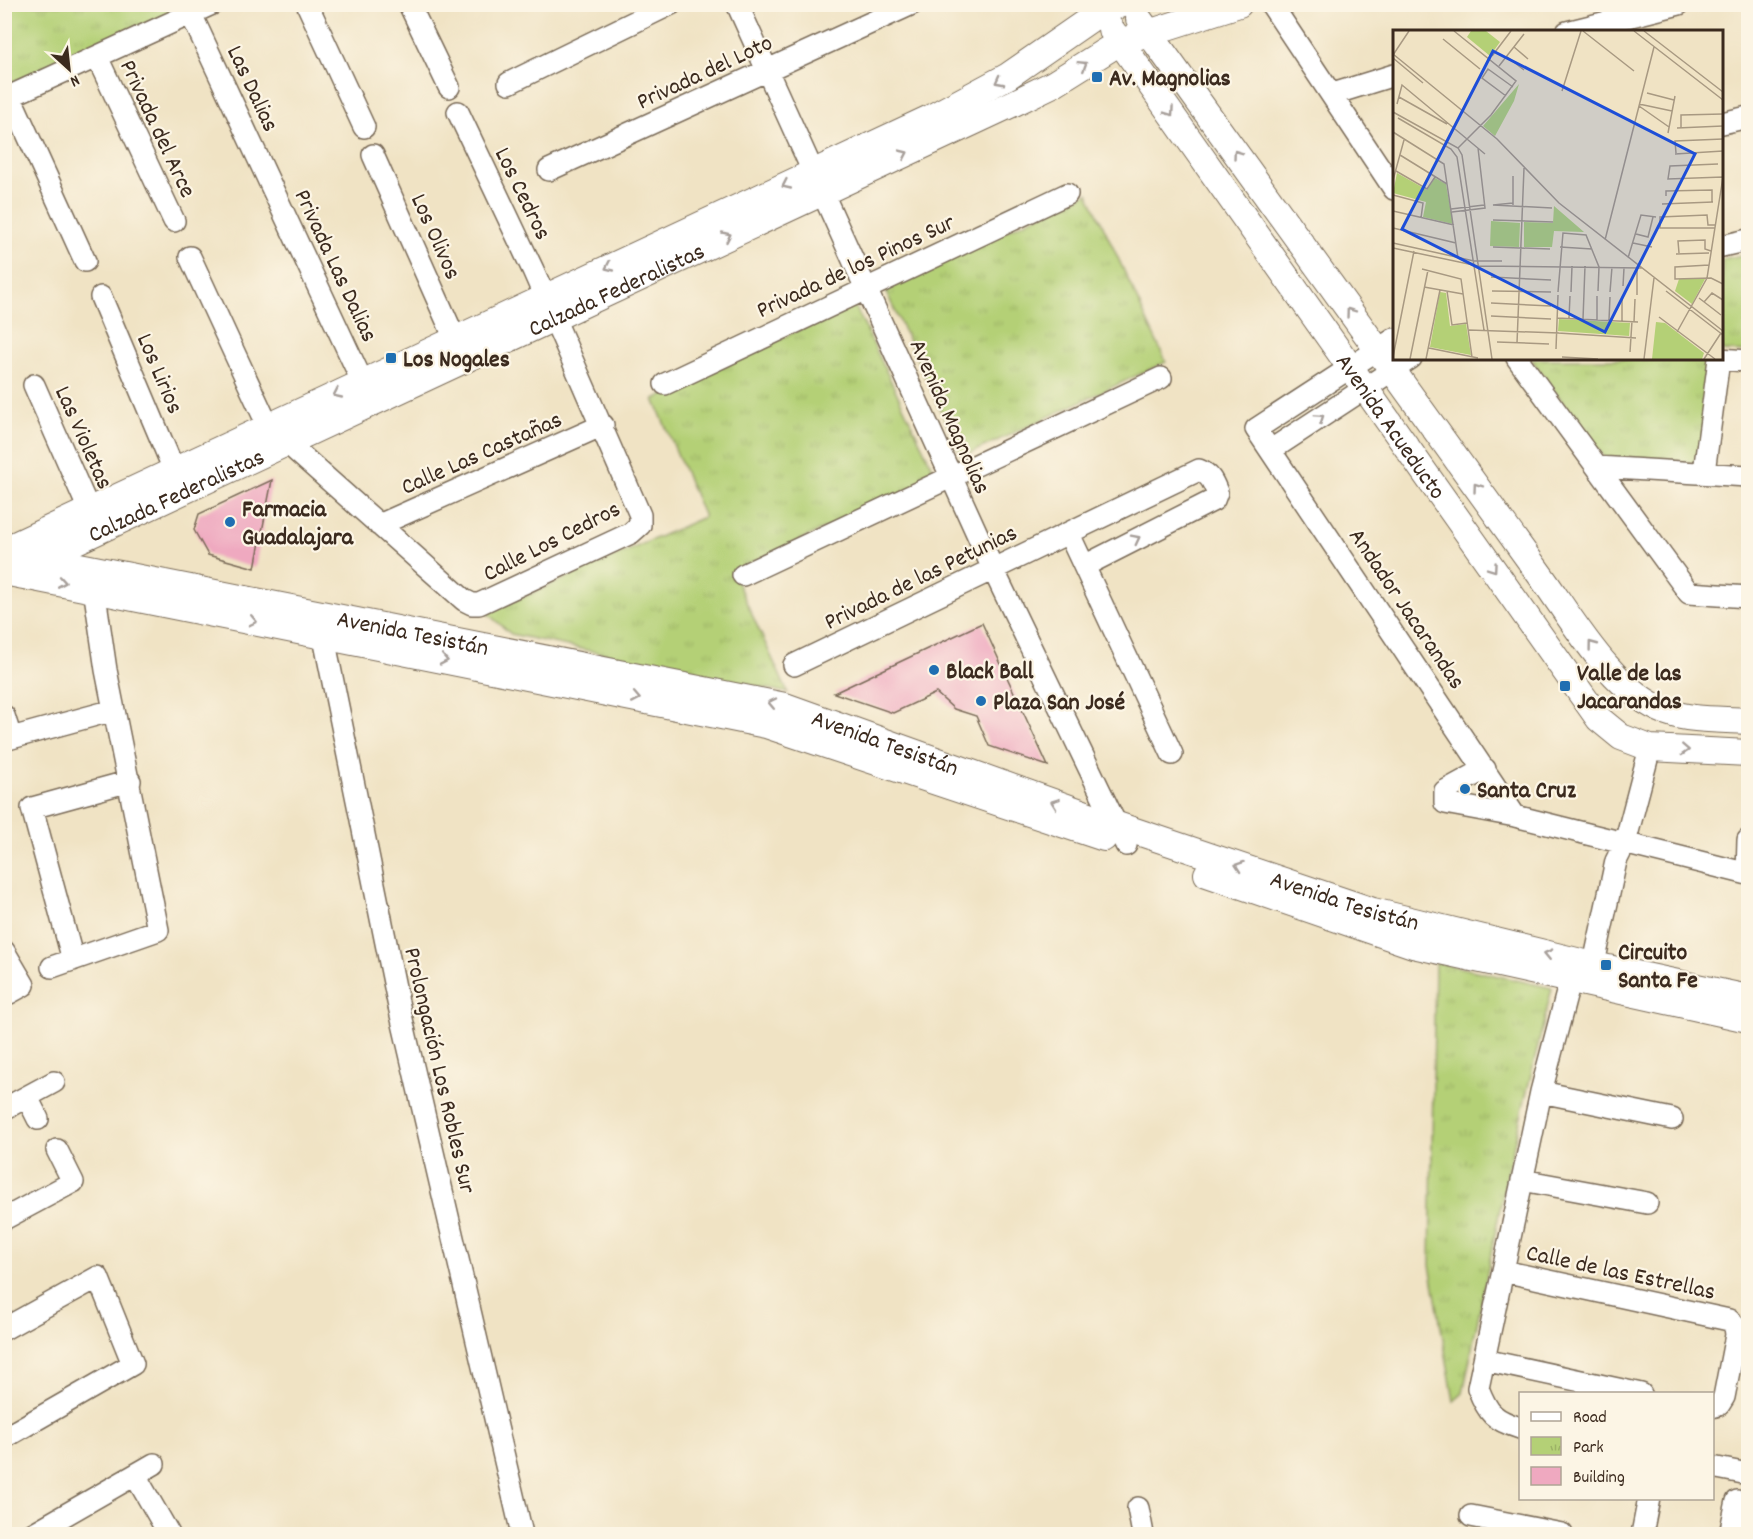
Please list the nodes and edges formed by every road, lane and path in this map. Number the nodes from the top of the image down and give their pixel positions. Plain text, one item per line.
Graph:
1 (212, 4) edge
2 (307, 4) edge
3 (409, 4) edge
4 (672, 4) edge
5 (737, 4) edge
6 (912, 4) edge
7 (1129, 4) edge
8 (1239, 4) edge
9 (1271, 4) edge
10 (1679, 4) edge
11 (1105, 7) edge
12 (191, 14) junction
13 (1575, 30) edge
14 (1148, 31) junction
15 (1120, 42) junction
16 (97, 57) junction
17 (1037, 57) junction
18 (767, 70) junction
19 (1393, 76) edge
20 (509, 83) dead end
21 (1053, 84) junction
22 (449, 87) dead end
23 (1333, 94) junction
24 (7, 98) edge
25 (458, 112) dead end
26 (1749, 117) edge
27 (1723, 123) edge
28 (364, 127) dead end
29 (935, 128) junction
30 (373, 155) dead end
31 (549, 170) dead end
32 (817, 182) junction
33 (270, 183) joint
34 (1393, 186) edge
35 (1067, 194) dead end
36 (174, 221) dead end
37 (1749, 240) edge
38 (1723, 246) edge
39 (190, 257) dead end
40 (86, 261) dead end
41 (865, 288) junction
42 (101, 297) dead end
43 (550, 307) junction
44 (455, 339) junction
45 (1393, 354) edge
46 (1393, 355) edge
47 (1393, 356) edge
48 (1723, 359) edge
49 (1397, 360) edge
50 (1518, 360) edge
51 (1719, 360) edge
52 (1749, 361) edge
53 (1349, 367) junction
54 (1161, 378) dead end
55 (664, 384) dead end
56 (34, 385) dead end
57 (1365, 388) junction
58 (367, 392) junction
59 (603, 425) junction
60 (277, 434) junction
61 (1271, 450) junction
62 (1597, 467) junction
63 (174, 470) junction
64 (1704, 472) junction
65 (1749, 476) edge
66 (951, 477) junction
67 (89, 510) junction
68 (379, 525) junction
69 (1069, 534) junction
70 (41, 558) junction
71 (5, 562) edge
72 (1084, 566) junction
73 (993, 569) junction
74 (743, 575) dead end
75 (94, 588) junction
76 (1749, 597) edge
77 (321, 624) junction
78 (795, 665) dead end
79 (114, 710) junction
80 (4, 716) edge
81 (1749, 721) edge
82 (8, 739) edge
83 (1650, 748) junction
84 (1749, 753) edge
85 (1172, 754) dead end
86 (1485, 769) junction
87 (130, 781) junction
88 (1515, 816) junction
89 (1122, 835) junction
90 (1749, 840) edge
91 (1626, 843) junction
92 (1748, 874) edge
93 (4, 951) edge
94 (73, 960) junction
95 (1589, 964) junction
96 (52, 967) dead end
97 (1570, 981) junction
98 (4, 996) edge
99 (1749, 998) edge
100 (1749, 1019) edge
101 (54, 1082) dead end
102 (1541, 1092) junction
103 (27, 1097) junction
104 (4, 1109) edge
105 (38, 1119) dead end
106 (1672, 1119) dead end
107 (57, 1150) dead end
108 (1522, 1180) junction
109 (1647, 1203) dead end
110 (4, 1219) edge
111 (1503, 1271) junction
112 (4, 1329) edge
113 (1484, 1360) junction
114 (1632, 1392) edge
115 (1714, 1406) edge
116 (1519, 1427) edge
117 (4, 1438) edge
118 (154, 1464) dead end
119 (1714, 1467) edge
120 (1749, 1474) edge
121 (135, 1475) junction
122 (1649, 1500) edge
123 (1737, 1501) dead end
124 (1138, 1508) dead end
125 (1471, 1516) dead end
126 (32, 1534) edge
127 (169, 1534) edge
128 (522, 1534) edge
129 (1143, 1534) edge
130 (1562, 1534) edge
131 (1642, 1534) edge
132 (1730, 1534) edge

1 - 12 street
2 - 28 street
3 - 22 street
4 - 20 street
5 - 18 street, Avenida Magnolias
6 - 18 street, Privada del Loto
7 - 14 street, Avenida Acueducto
8 - 14 street, Calzada Federalistas
9 - 23 street
10 - 13 street
11 - 15 street, Avenida Acueducto
11 - 17 street, Calzada Federalistas
12 - 16 street
12 - 33 street, Las Dalias
14 - 15 street, Calzada Federalistas
45 -> 14 street, Avenida Acueducto
21 -> 15 street, Calzada Federalistas
15 -> 53 street, Avenida Acueducto
16 - 24 street
16 - 36 street, Privada del Arce
17 - 21 street
17 -> 29 street, Calzada Federalistas
18 - 31 street, Privada del Loto
18 - 32 street, Avenida Magnolias
19 - 23 street
21 - 29 street, Calzada Federalistas
23 - 34 street
24 - 40 street
25 - 43 street, Los Cedros
26 - 27 street
29 - 32 street, Calzada Federalistas
30 - 44 street, Los Olivos
32 - 41 street, Avenida Magnolias
32 - 43 street, Calzada Federalistas
33 - 58 street, Privada Las Dalias
35 - 41 street, Privada de los Pinos Sur
37 - 38 street
39 - 60 street
41 - 55 street, Privada de los Pinos Sur
41 - 66 street, Avenida Magnolias
42 - 63 street, Los Lirios
43 - 44 street, Calzada Federalistas
43 - 58 street, Calzada Federalistas
43 - 59 street, Calle Los Cedros
44 - 58 street, Calzada Federalistas
46 - 53 street
47 - 57 street
48 - 52 street
81 -> 49 street, Avenida Acueducto
50 - 62 street
51 - 64 street
53 - 57 street, Avenida Acueducto
53 - 61 street, Andador Jacarandas
54 - 66 street
56 - 67 street, Las Violetas
61 -> 57 street
57 -> 83 street, Avenida Acueducto
58 - 60 street, Calzada Federalistas
59 - 68 street, Calle Las Castañas
59 - 68 street, Calle Los Cedros
60 - 63 street, Calzada Federalistas
60 - 68 street, Calle Los Cedros
60 - 70 street, Calzada Federalistas
61 - 86 street, Andador Jacarandas
62 - 64 street
62 - 76 street
63 - 67 street, Calzada Federalistas
64 - 65 street
66 - 73 street, Avenida Magnolias
66 - 74 street
67 - 71 street, Calzada Federalistas
69 - 72 street
72 -> 69 street, Privada de las Petunias
69 - 73 street, Privada de las Petunias
70 - 71 street, Avenida Tesistán
70 - 77 street, Avenida Tesistán
71 -> 75 street, Avenida Tesistán
72 - 85 street
73 - 78 street, Privada de las Petunias
73 - 89 street, Avenida Magnolias
75 -> 77 street, Avenida Tesistán
75 - 79 street
77 - 89 street, Avenida Tesistán
77 - 128 street, Prolongación Los Robles Sur
79 - 82 street
79 - 87 street
80 - 82 street
83 -> 84 street, Avenida Acueducto
83 - 91 street
86 - 88 street, Andador Jacarandas
86 - 88 street
87 - 94 street
87 - 94 street
88 - 91 street
95 -> 89 street, Avenida Tesistán
89 - 97 street, Avenida Tesistán
90 - 92 street
91 - 92 street
91 - 95 street
93 - 98 street
94 - 96 street
95 - 97 street
95 - 99 street, Avenida Tesistán
97 - 100 street, Avenida Tesistán
97 - 102 street
101 - 103 street
102 - 106 street
102 - 108 street
103 - 104 street
103 - 105 street
107 - 110 street
108 - 109 street
108 - 111 street
111 - 113 street
111 - 115 street, Calle de las Estrellas
112 - 117 street
113 - 114 street
113 - 116 street
118 - 121 street
119 - 120 street
121 - 126 street
121 - 127 street
122 - 131 street
123 - 132 street
124 - 129 street
125 - 130 street

